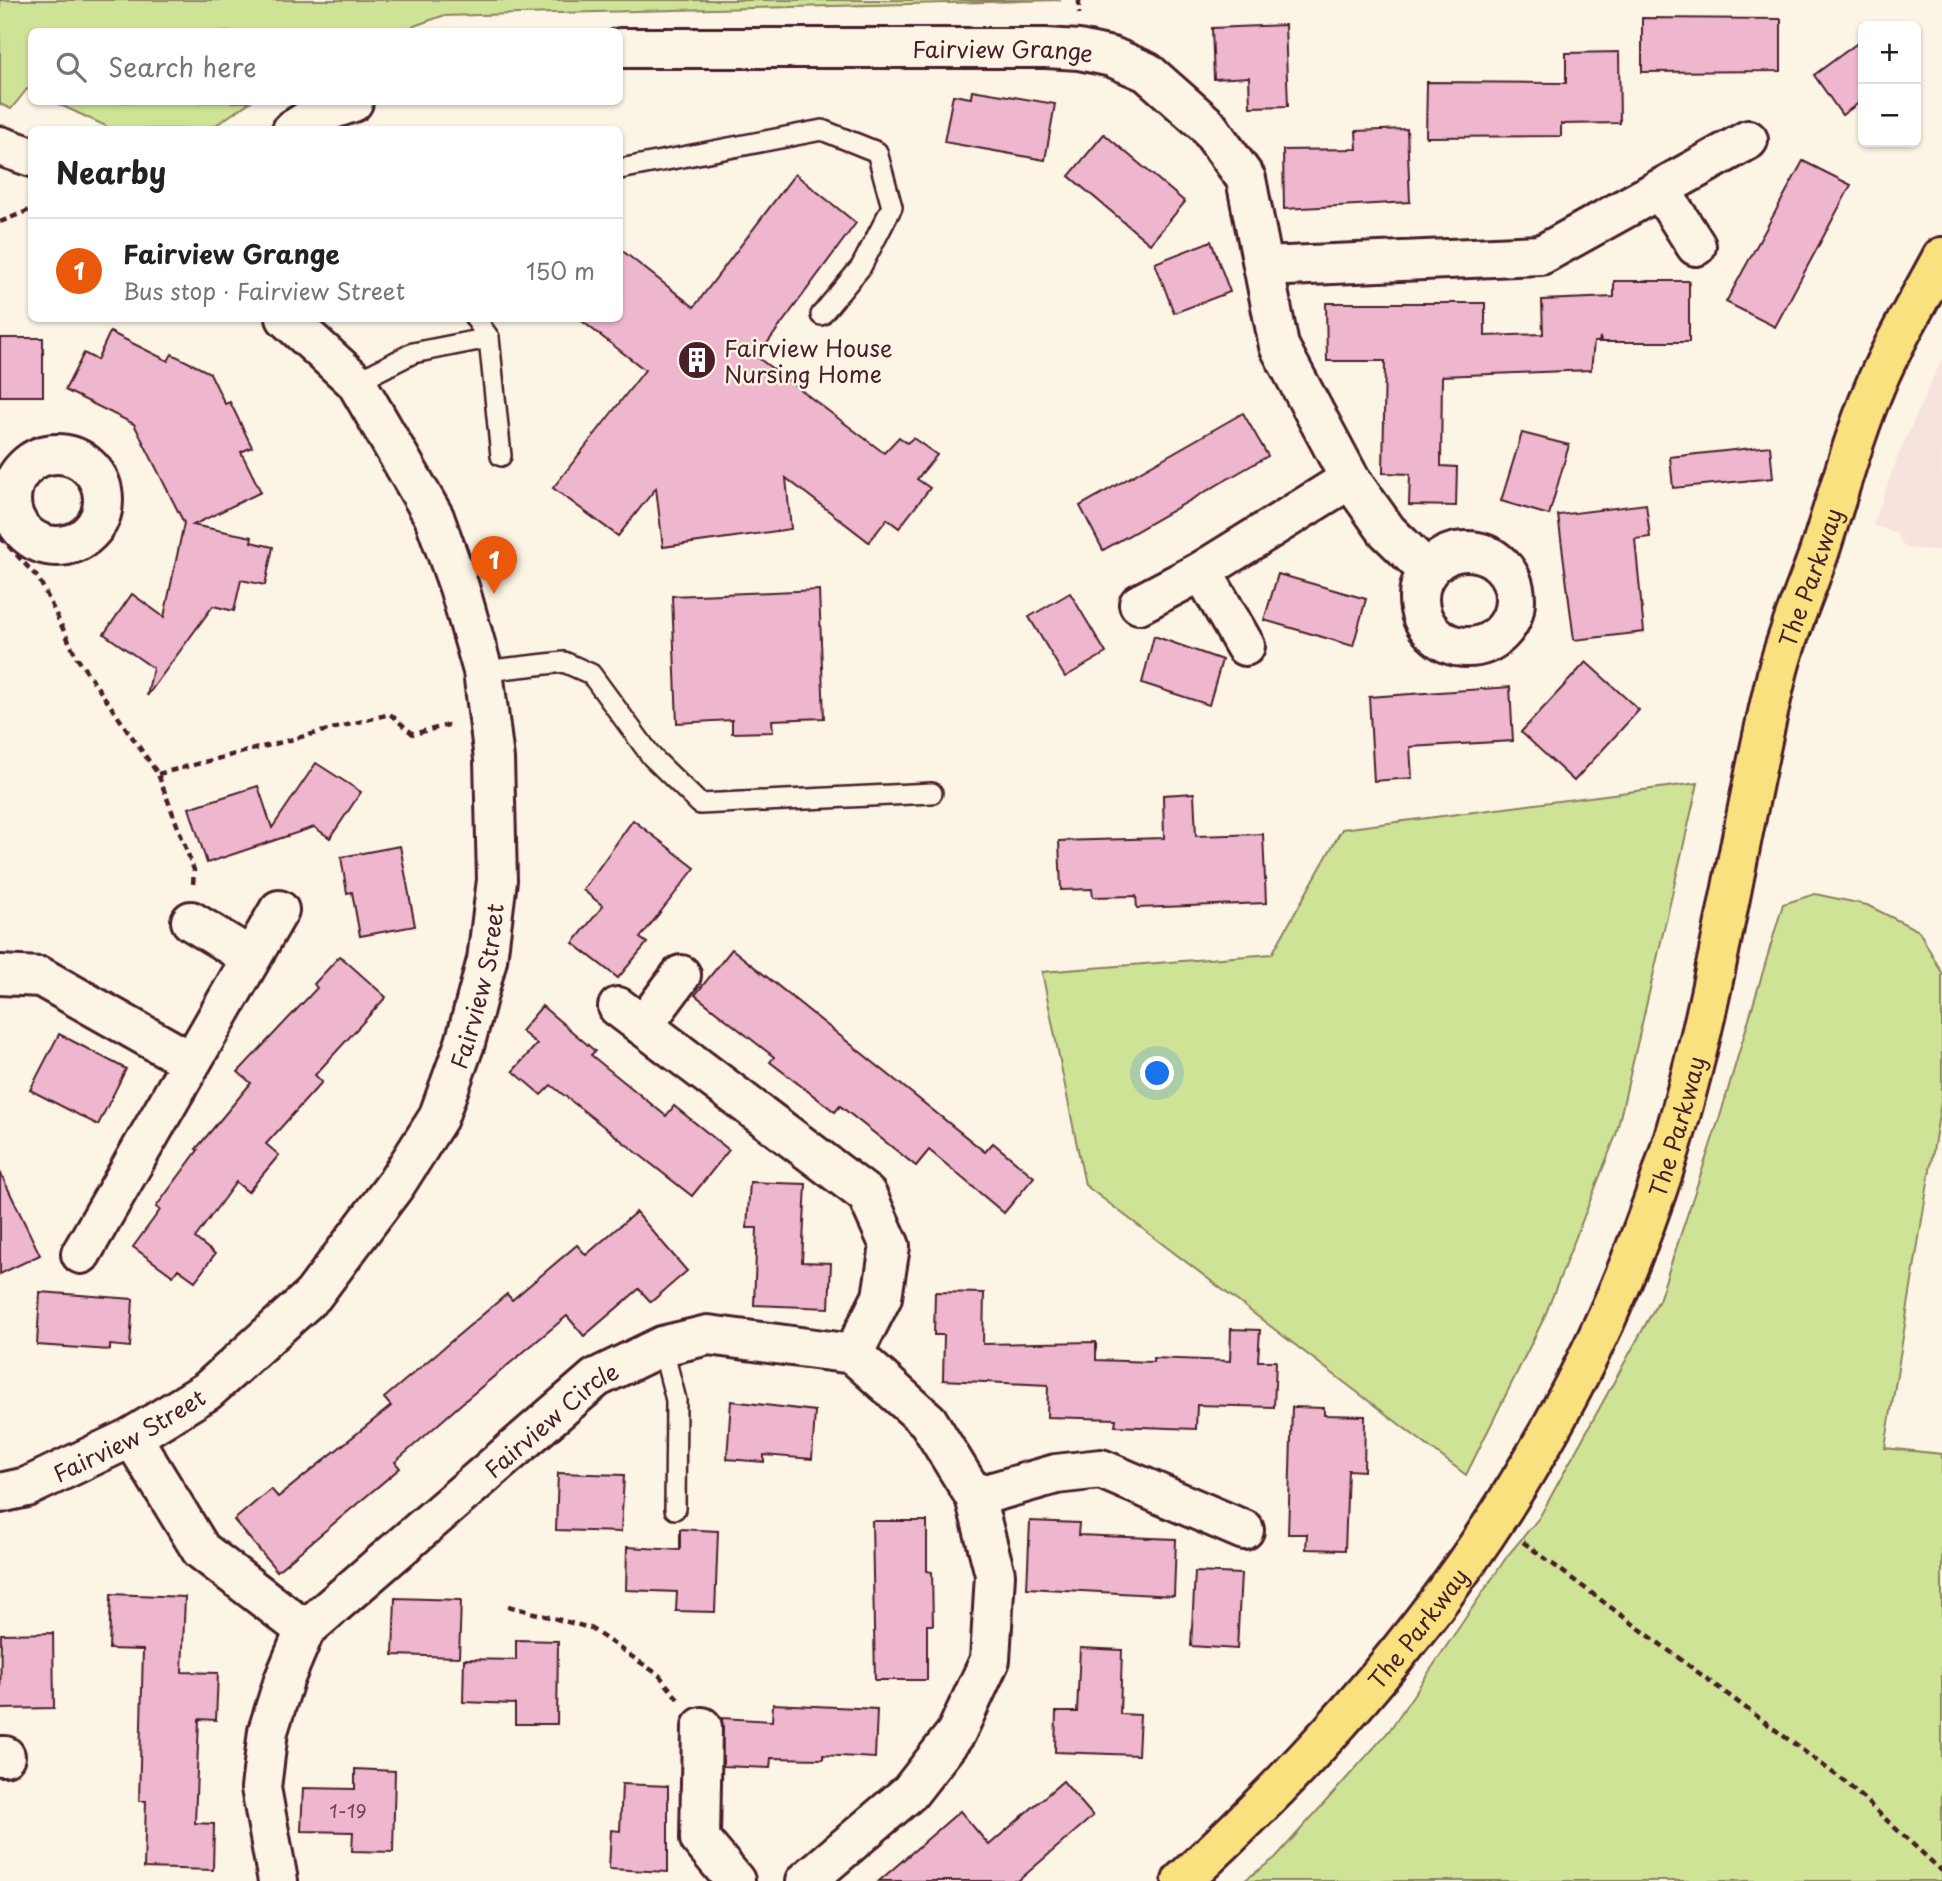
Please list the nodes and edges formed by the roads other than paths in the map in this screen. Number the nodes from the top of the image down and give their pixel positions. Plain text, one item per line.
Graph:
1 (623, 48) edge
2 (344, 105) edge
3 (298, 126) edge
4 (1748, 141) dead end
5 (0, 146) edge
6 (28, 156) edge
7 (623, 168) edge
8 (1660, 189) junction
9 (1696, 246) dead end
10 (1942, 257) edge
11 (1264, 267) junction
12 (821, 315) dead end
13 (290, 322) edge
14 (478, 322) edge
15 (489, 338) junction
16 (356, 383) junction
17 (501, 456) dead end
18 (1350, 479) junction
19 (1202, 570) junction
20 (1427, 571) dead end
21 (1139, 604) dead end
22 (1245, 646) dead end
23 (484, 671) junction
24 (932, 793) dead end
25 (278, 910) dead end
26 (191, 921) road end
27 (250, 957) junction
28 (0, 975) edge
29 (681, 975) dead end
30 (190, 1061) junction
31 (81, 1254) dead end
32 (662, 1346) junction
33 (853, 1354) junction
34 (132, 1437) junction
35 (0, 1493) edge
36 (975, 1497) junction
37 (675, 1509) dead end
38 (1244, 1530) dead end
39 (305, 1630) junction
40 (702, 1727) road end
41 (278, 1881) edge
42 (735, 1881) edge
43 (806, 1881) edge
44 (1182, 1881) edge

1 - 11 street, Fairview Grange
2 - 3 street
4 - 8 street
5 - 6 street
7 - 12 lane
8 - 9 street
8 - 11 street
10 - 44 main road, The Parkway
11 - 18 street, Fairview Grange
13 - 16 street, Fairview Street
14 - 15 lane
15 - 16 lane
15 - 17 lane
16 - 23 street, Fairview Street
18 - 19 street
18 - 20 street, Fairview Grange
19 - 21 street
19 - 22 street
23 - 24 lane
23 - 34 street, Fairview Street
25 - 27 street
26 - 27 street
27 - 30 street
28 - 30 street
29 - 33 street
30 - 31 street
32 - 33 street, Fairview Circle
32 - 37 lane
32 - 39 street, Fairview Circle
33 - 36 street
34 - 35 street, Fairview Street
34 - 39 street
36 - 38 street
36 - 43 street
39 - 41 street, Fairview Circle
40 - 42 street

